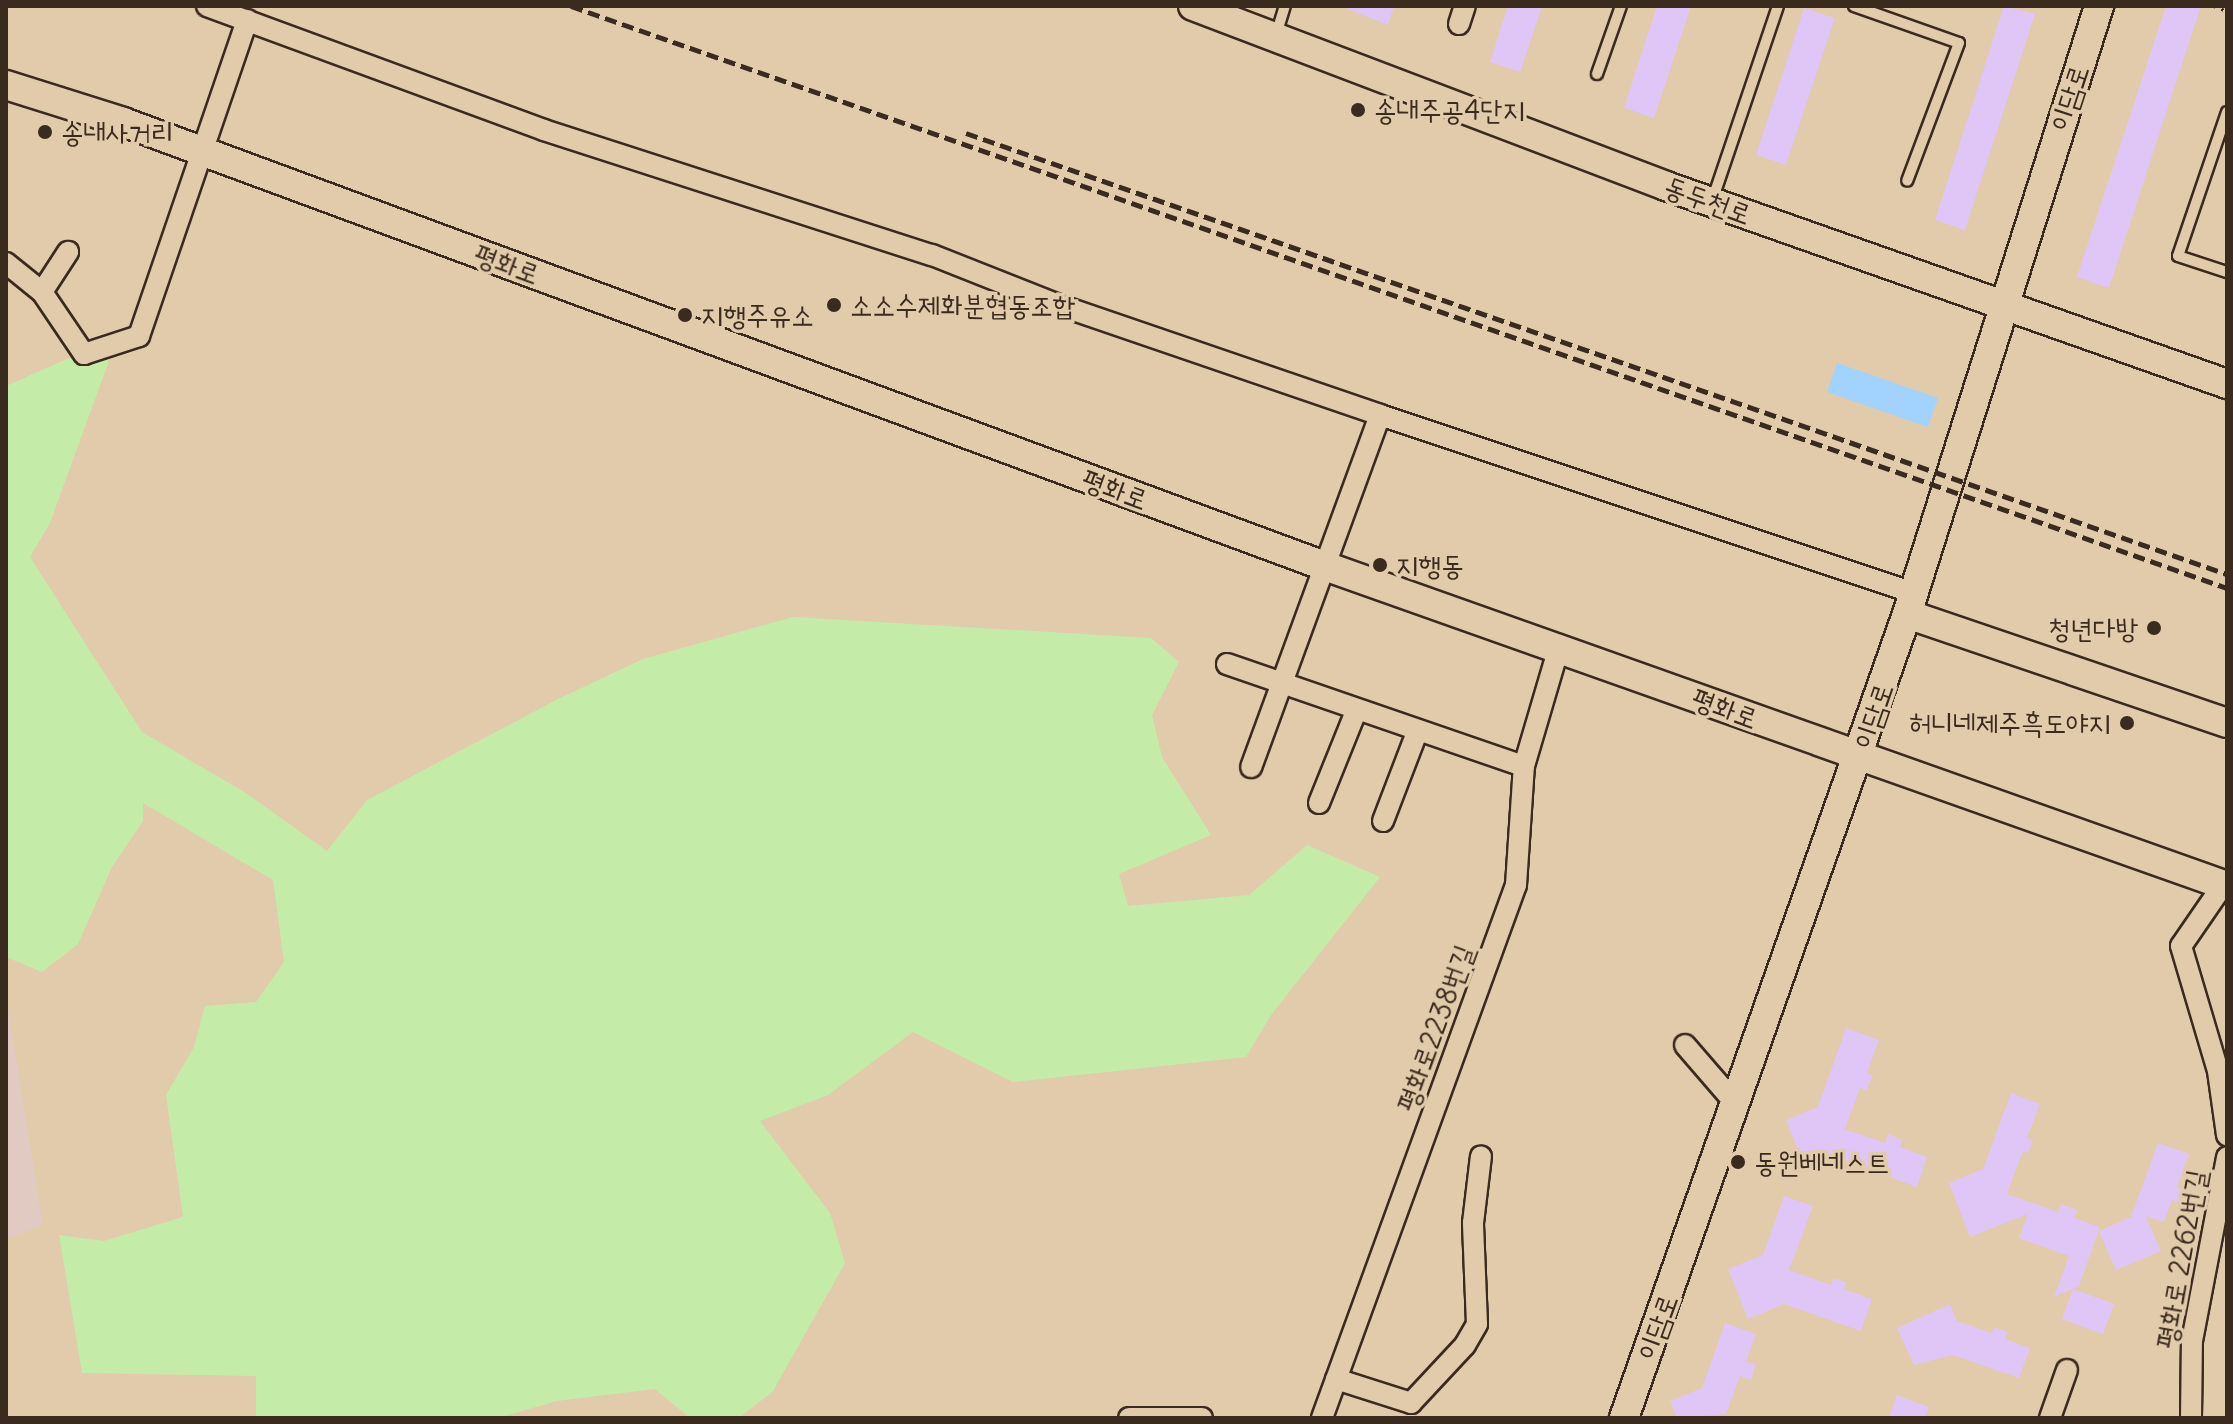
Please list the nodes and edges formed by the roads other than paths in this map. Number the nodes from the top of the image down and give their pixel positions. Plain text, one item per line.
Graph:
1 (207, 6) edge
2 (1193, 6) edge
3 (1285, 6) edge
4 (1621, 6) edge
5 (1778, 6) edge
6 (1854, 6) edge
7 (2099, 6) edge
8 (247, 20) junction
9 (1275, 37) junction
10 (1597, 74) dead end
11 (6, 85) edge
12 (2227, 112) edge
13 (201, 151) junction
14 (1907, 181) dead end
15 (1711, 202) junction
16 (68, 252) dead end
17 (6, 263) edge
18 (2227, 272) edge
19 (42, 292) junction
20 (2001, 304) junction
21 (2227, 383) edge
22 (1380, 415) junction
23 (1322, 565) junction
24 (1910, 603) junction
25 (1559, 647) junction
26 (1227, 664) dead end
27 (1283, 683) junction
28 (1357, 709) junction
29 (2227, 723) edge
30 (1418, 730) junction
31 (1859, 757) junction
32 (1524, 766) junction
33 (1251, 767) dead end
34 (1319, 803) dead end
35 (1383, 821) dead end
36 (2225, 885) edge
37 (1685, 1045) dead end
38 (1736, 1104) junction
39 (2227, 1135) edge
40 (1481, 1156) dead end
41 (2227, 1157) edge
42 (2067, 1370) dead end
43 (1336, 1379) junction
44 (1129, 1418) edge
45 (1202, 1418) edge
46 (1322, 1418) edge
47 (1624, 1418) edge
48 (2050, 1418) edge
49 (2191, 1418) edge

1 - 8 street
2 - 9 street, 동두천로
3 - 9 lane
4 - 10 lane
5 - 15 lane
6 - 14 lane
7 - 20 street, 이담로
8 - 13 street
8 - 22 street
9 - 15 street, 동두천로
11 - 13 street, 평화로
12 - 18 lane
13 - 19 street
13 - 23 street, 평화로
15 - 20 street, 동두천로
16 - 19 street
17 - 19 street
20 - 21 street, 동두천로
20 - 24 street, 이담로
22 - 23 street
22 - 24 street
23 - 25 street, 평화로
23 - 27 street
24 - 29 street
24 - 31 street, 이담로
25 - 31 street, 평화로
25 - 32 street, 평화로2238번길
26 - 27 street
27 - 28 street
27 - 33 street
28 - 30 street
28 - 34 street
30 - 32 street
30 - 35 street
31 - 36 street, 평화로
31 - 38 street, 이담로
32 - 43 street, 평화로2238번길
36 - 39 street, 평화로 2262번길
37 - 38 street
38 - 47 street, 이담로
40 - 43 street
41 - 49 street, 평화로 2262번길
42 - 48 street
43 - 46 street, 평화로2238번길
44 - 45 street

